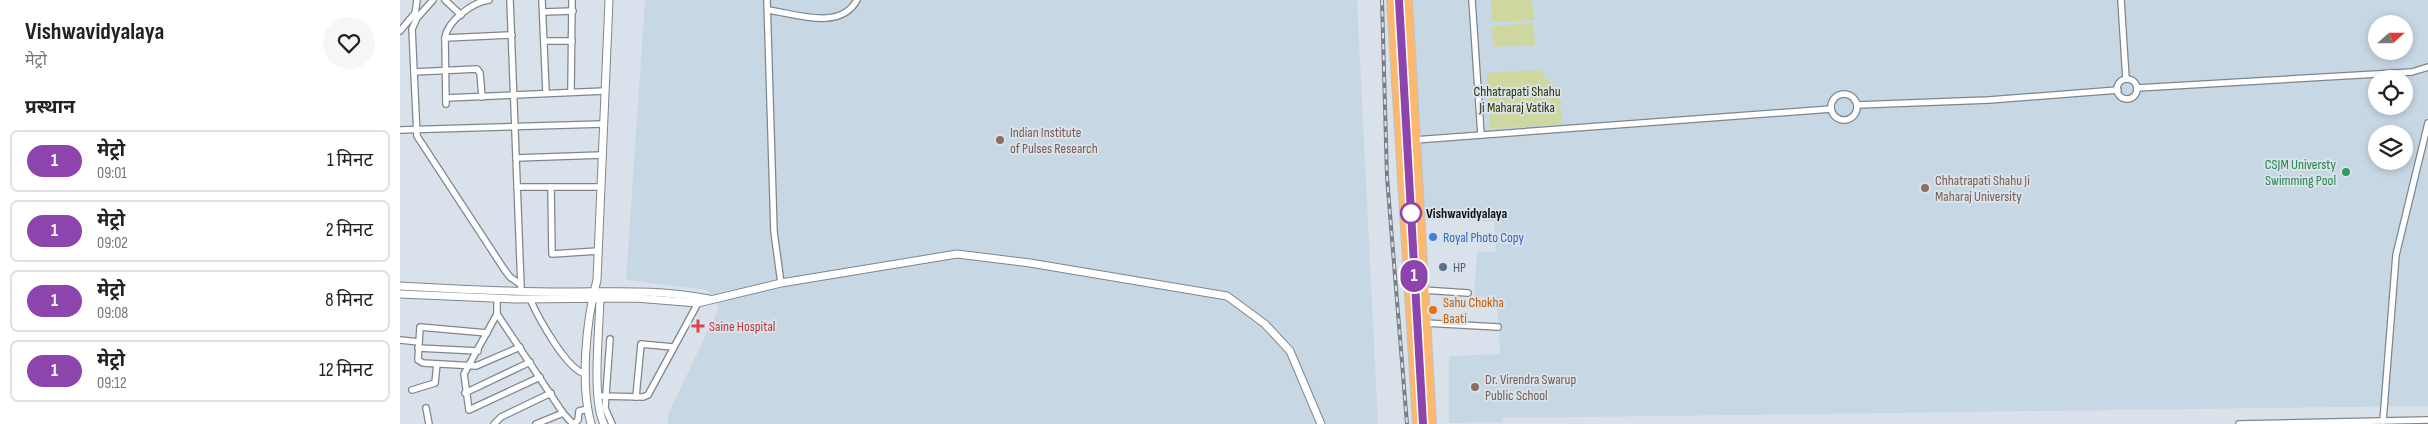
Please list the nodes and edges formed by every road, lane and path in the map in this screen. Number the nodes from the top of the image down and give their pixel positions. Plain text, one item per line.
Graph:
1 (417, 0) edge
2 (433, 0) edge
3 (445, 0) edge
4 (489, 0) edge
5 (510, 0) edge
6 (542, 0) edge
7 (572, 0) edge
8 (609, 0) edge
9 (767, 0) edge
10 (857, 0) edge
11 (1392, 0) edge
12 (1408, 0) edge
13 (1472, 0) edge
14 (2120, 0) edge
15 (768, 10) junction
16 (543, 12) junction
17 (573, 12) junction
18 (416, 15) junction
19 (461, 15) junction
20 (400, 31) edge
21 (512, 35) junction
22 (445, 38) junction
23 (572, 41) junction
24 (544, 42) junction
25 (2428, 67) edge
26 (446, 70) junction
27 (414, 72) junction
28 (2126, 79) junction
29 (2137, 88) junction
30 (2118, 90) junction
31 (571, 91) junction
32 (605, 91) junction
33 (546, 92) junction
34 (513, 95) junction
35 (482, 97) junction
36 (1857, 106) junction
37 (1831, 109) junction
38 (2428, 123) edge
39 (603, 124) junction
40 (515, 127) junction
41 (400, 128) edge
42 (415, 130) junction
43 (1481, 135) junction
44 (1415, 140) junction
45 (1401, 141) junction
46 (602, 155) junction
47 (516, 158) junction
48 (517, 187) junction
49 (551, 187) junction
50 (600, 187) junction
51 (598, 251) junction
52 (781, 283) junction
53 (400, 286) edge
54 (1423, 290) junction
55 (521, 291) junction
56 (1468, 293) dead end
57 (400, 294) edge
58 (597, 295) junction
59 (497, 298) junction
60 (530, 299) junction
61 (712, 299) junction
62 (698, 303) junction
63 (497, 314) junction
64 (1425, 322) junction
65 (1498, 327) dead end
66 (487, 333) junction
67 (610, 339) dead end
68 (400, 340) edge
69 (419, 345) junction
70 (520, 347) junction
71 (673, 347) junction
72 (478, 351) junction
73 (530, 362) junction
74 (437, 364) junction
75 (470, 366) junction
76 (586, 374) junction
77 (540, 377) junction
78 (412, 390) dead end
79 (465, 393) junction
80 (551, 393) junction
81 (602, 396) junction
82 (636, 397) junction
83 (426, 408) dead end
84 (588, 409) junction
85 (563, 412) junction
86 (2428, 420) edge
87 (2383, 421) junction
88 (429, 424) edge
89 (494, 424) edge
90 (536, 424) edge
91 (573, 424) edge
92 (591, 424) edge
93 (604, 424) edge
94 (612, 424) edge
95 (1321, 424) edge
96 (1418, 424) edge
97 (1431, 424) edge
98 (2239, 424) edge

1 - 18 street
2 - 18 street
3 - 19 street
4 - 19 street
5 - 21 street
6 - 16 street
7 - 17 street
8 - 32 street
9 - 15 street
10 - 15 street
11 - 45 highway
12 - 44 highway
13 - 43 street
14 - 28 street
15 - 52 street
16 - 17 street
16 - 24 street
17 - 23 street
18 - 20 street
18 - 27 street
19 - 22 street
21 - 22 street
21 - 34 street
22 - 26 street
23 - 24 street
23 - 31 street
24 - 33 street
25 - 29 street
26 - 27 street
26 - 35 street
26 - 35 street
27 - 42 street
28 - 29 street
28 - 30 street
29 - 30 street
30 - 36 street
31 - 32 street
31 - 33 street
32 - 39 street
33 - 34 street
34 - 35 street
34 - 40 street
36 - 37 street
36 - 37 street
37 - 43 street
38 - 87 street
39 - 40 street
39 - 46 street
40 - 42 street
40 - 47 street
41 - 42 street
42 - 55 street
43 - 44 street
44 - 45 street
44 - 54 highway
45 - 96 highway
46 - 47 street
46 - 50 street
47 - 48 street
48 - 49 street
48 - 55 street
49 - 50 street
49 - 51 street
50 - 51 street
51 - 58 street
52 - 61 street
52 - 95 street
53 - 55 street
54 - 56 street
54 - 64 highway
55 - 58 street
55 - 59 street
55 - 60 street
57 - 59 street
58 - 60 street
58 - 61 street
58 - 62 street
58 - 76 street
58 - 81 street
59 - 63 street
60 - 76 street
61 - 62 street
62 - 71 street
63 - 66 street
63 - 70 street
64 - 65 street
64 - 97 highway
66 - 69 street
66 - 72 street
67 - 81 street
68 - 69 street
69 - 72 street
69 - 74 street
70 - 73 street
70 - 75 street
71 - 82 street
71 - 82 street
72 - 75 street
73 - 77 street
73 - 79 street
74 - 75 street
74 - 78 street
75 - 79 street
76 - 84 street
77 - 79 street
77 - 80 street
80 - 85 street
80 - 89 street
81 - 82 street
81 - 93 street
81 - 94 street
83 - 88 street
84 - 91 street
84 - 92 street
85 - 90 street
85 - 91 street
86 - 87 street
87 - 98 street

